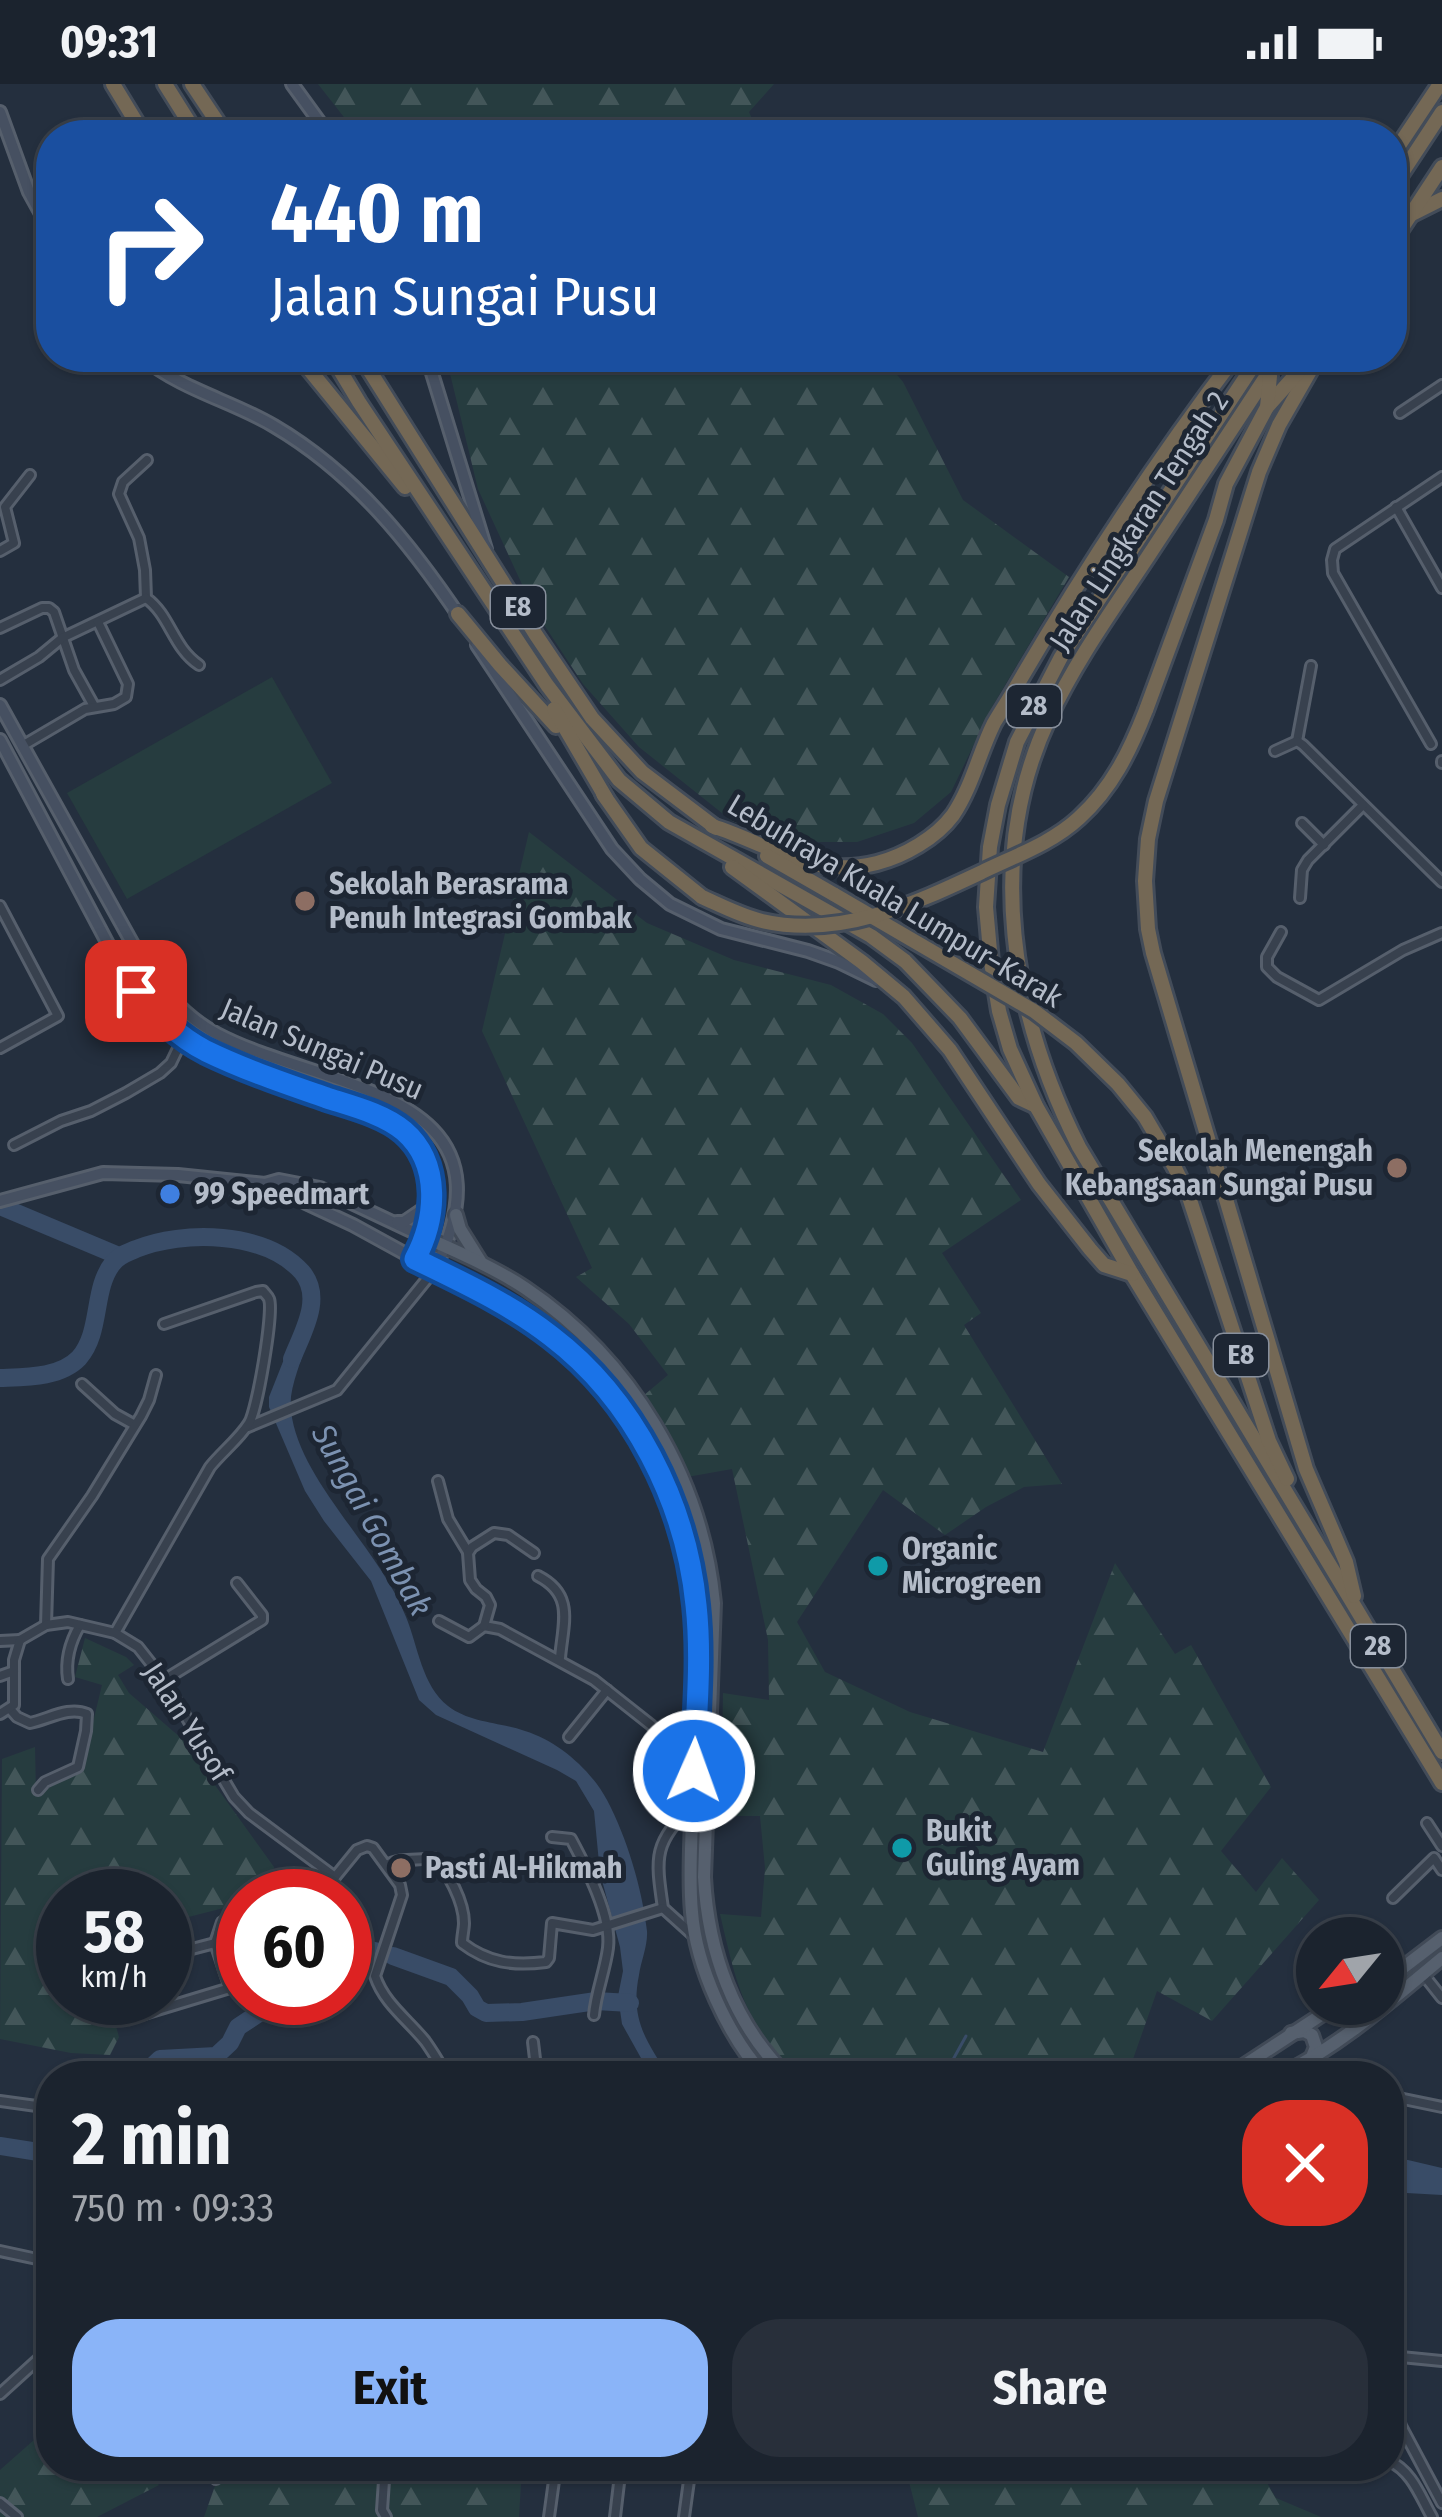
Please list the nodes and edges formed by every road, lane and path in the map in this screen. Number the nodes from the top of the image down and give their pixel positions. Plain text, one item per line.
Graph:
1 (113, 84) edge
2 (165, 84) edge
3 (192, 84) edge
4 (292, 84) edge
5 (1440, 84) edge
6 (0, 112) edge
7 (1442, 112) edge
8 (135, 120) edge
9 (188, 120) edge
10 (216, 120) edge
11 (318, 120) edge
12 (1407, 134) edge
13 (1407, 165) edge
14 (1442, 167) edge
15 (1442, 199) edge
16 (36, 205) edge
17 (1412, 214) junction
18 (1407, 221) edge
19 (163, 372) edge
20 (311, 372) edge
21 (342, 372) edge
22 (370, 372) edge
23 (432, 372) edge
24 (1224, 372) edge
25 (1249, 372) edge
26 (1269, 372) edge
27 (1270, 372) edge
28 (1301, 372) edge
29 (1307, 372) edge
30 (1442, 386) edge
31 (1267, 407) junction
32 (1400, 413) dead end
33 (147, 460) dead end
34 (30, 476) dead end
35 (1442, 477) edge
36 (1396, 507) junction
37 (456, 549) junction
38 (0, 551) edge
39 (491, 563) junction
40 (1442, 588) edge
41 (146, 598) junction
42 (458, 614) junction
43 (98, 622) junction
44 (0, 628) edge
45 (62, 638) junction
46 (199, 664) dead end
47 (1311, 665) dead end
48 (0, 680) edge
49 (0, 705) edge
50 (94, 706) junction
51 (0, 740) edge
52 (1298, 742) junction
53 (1431, 744) dead end
54 (22, 746) junction
55 (1275, 751) dead end
56 (5, 764) edge
57 (606, 798) junction
58 (1363, 805) junction
59 (669, 822) junction
60 (1302, 824) dead end
61 (712, 826) junction
62 (1324, 845) junction
63 (1442, 882) edge
64 (1300, 898) dead end
65 (0, 906) edge
66 (1281, 932) dead end
67 (1442, 933) edge
68 (904, 997) junction
69 (183, 1038) junction
70 (0, 1048) edge
71 (1036, 1106) junction
72 (14, 1145) dead end
73 (265, 1184) junction
74 (4, 1200) edge
75 (432, 1203) junction
76 (456, 1215) junction
77 (393, 1222) junction
78 (426, 1238) junction
79 (447, 1246) junction
80 (415, 1259) junction
81 (483, 1266) junction
82 (436, 1270) junction
83 (1132, 1274) junction
84 (164, 1324) dead end
85 (155, 1375) dead end
86 (82, 1384) dead end
87 (135, 1425) junction
88 (247, 1427) junction
89 (438, 1481) dead end
90 (1315, 1539) junction
91 (534, 1552) dead end
92 (468, 1553) junction
93 (538, 1576) dead end
94 (237, 1583) dead end
95 (1359, 1612) junction
96 (440, 1621) dead end
97 (46, 1625) junction
98 (80, 1625) junction
99 (484, 1626) junction
100 (115, 1633) junction
101 (20, 1640) junction
102 (0, 1641) edge
103 (560, 1660) junction
104 (14, 1671) junction
105 (0, 1676) edge
106 (68, 1679) dead end
107 (164, 1680) junction
108 (607, 1690) junction
109 (5, 1712) edge
110 (569, 1737) dead end
111 (1442, 1752) edge
112 (694, 1771) junction
113 (1442, 1783) edge
114 (38, 1790) dead end
115 (693, 1804) junction
116 (1427, 1823) dead end
117 (552, 1837) dead end
118 (1442, 1846) edge
119 (387, 1865) junction
120 (324, 1869) edge
121 (342, 1869) edge
122 (1442, 1870) edge
123 (1393, 1898) dead end
124 (663, 1908) junction
125 (608, 1925) junction
126 (695, 1937) junction
127 (1442, 1938) edge
128 (215, 1943) joint
129 (192, 1949) edge
130 (1442, 1958) edge
131 (1404, 1967) edge
132 (1423, 1974) junction
133 (1442, 1998) edge
134 (192, 2000) edge
135 (595, 2012) dead end
136 (1304, 2025) edge
137 (1344, 2025) edge
138 (1357, 2028) junction
139 (1290, 2033) junction
140 (533, 2042) dead end
141 (1311, 2059) junction
142 (438, 2061) edge
143 (535, 2061) edge
144 (755, 2061) edge
145 (774, 2061) edge
146 (1250, 2061) edge
147 (1307, 2061) edge
148 (1404, 2099) edge
149 (0, 2101) edge
150 (36, 2106) edge
151 (1442, 2107) edge
152 (0, 2251) edge
153 (36, 2259) edge
154 (1404, 2357) edge
155 (36, 2361) edge
156 (1442, 2361) edge
157 (0, 2394) edge
158 (1404, 2432) edge
159 (1404, 2471) edge
160 (384, 2481) edge
161 (554, 2481) edge
162 (619, 2481) edge
163 (689, 2481) edge
164 (0, 2503) edge
165 (1442, 2503) edge
166 (16, 2517) edge
167 (386, 2517) edge
168 (549, 2517) edge
169 (615, 2517) edge
170 (684, 2517) edge
171 (1432, 2517) edge

1 - 8 highway
2 - 9 highway
3 - 10 highway
4 - 11 main road
5 - 12 highway
6 - 16 main road
7 - 13 highway
14 - 17 highway
15 - 17 highway
17 - 18 highway
19 - 42 main road
20 - 37 highway
21 - 37 highway, Lebuhraya Kuala Lumpur–Karak / E8
22 - 39 highway, Lebuhraya Kuala Lumpur–Karak / E8
23 - 39 main road
24 - 61 highway
25 - 71 highway, Jalan Lingkaran Tengah 2 / 28
26 - 90 highway, Jalan Lingkaran Tengah 2 / 28
27 - 31 highway
28 - 31 highway
29 - 95 highway
30 - 32 street
31 - 57 highway, bridge
33 - 41 street
34 - 38 street
35 - 36 street
36 - 40 street
36 - 53 street
37 - 57 highway
37 - 59 highway, Lebuhraya Kuala Lumpur–Karak / E8
39 - 61 highway, Lebuhraya Kuala Lumpur–Karak / E8
41 - 43 street
41 - 46 street
42 - 57 highway
42 - 68 main road
43 - 45 street
43 - 50 street
44 - 45 street
45 - 48 street
45 - 50 street
47 - 52 street
49 - 54 main road, Jalan Sungai Pusu
50 - 54 street
51 - 56 main road, Jalan Sungai Pusu
52 - 55 street
52 - 58 street
54 - 76 main road, Jalan Sungai Pusu
56 - 69 main road, Jalan Sungai Pusu
58 - 62 street
58 - 63 street
59 - 68 highway
59 - 71 highway, Lebuhraya Kuala Lumpur–Karak / E8
60 - 62 street
61 - 90 highway, Lebuhraya Kuala Lumpur–Karak / E8, bridge
62 - 64 street
65 - 70 street
66 - 67 street
68 - 83 highway
69 - 72 street
69 - 75 main road, Jalan Sungai Pusu
71 - 83 highway, Jalan Lingkaran Tengah 2 / 28
73 - 74 main road
73 - 77 main road
73 - 80 main road
75 - 77 main road
75 - 78 main road, Jalan Sungai Pusu
76 - 79 main road, Jalan Sungai Pusu
76 - 81 main road
77 - 78 main road
78 - 79 main road
78 - 80 main road, Jalan Sungai Pusu
79 - 81 main road
79 - 82 main road, Jalan Sungai Pusu
80 - 82 main road
81 - 145 main road
82 - 88 street
82 - 112 main road
83 - 113 highway, Jalan Lingkaran Tengah 2 / 28
84 - 88 street
85 - 87 street
86 - 87 street
87 - 97 street
88 - 100 street
89 - 92 street
90 - 95 highway, Jalan Lingkaran Tengah 2 / 28
91 - 92 street
92 - 99 street
93 - 103 street
94 - 107 street
95 - 111 highway, Jalan Lingkaran Tengah 2 / 28
96 - 99 street
97 - 98 street, Jalan Yusof
97 - 101 street, Jalan Yusof
98 - 100 street, Jalan Yusof
98 - 106 street
99 - 103 street
100 - 107 street, Jalan Yusof
101 - 102 street, Jalan Yusof
101 - 104 street
103 - 108 street
104 - 105 street
104 - 109 street
107 - 120 street, Jalan Yusof
108 - 110 street
108 - 112 street
109 - 114 street
112 - 115 main road
115 - 124 street
115 - 126 main road
116 - 118 street
117 - 125 street
119 - 121 street
119 - 125 street
119 - 142 street
122 - 123 street
124 - 125 street
124 - 126 street
125 - 135 street
126 - 144 main road
127 - 131 main road
128 - 129 street
128 - 134 street
130 - 132 main road
132 - 133 street
132 - 138 main road
136 - 139 main road
137 - 138 main road
138 - 141 main road
139 - 141 main road
139 - 146 main road
140 - 143 street
141 - 147 main road
148 - 151 street
149 - 150 street
152 - 153 street
154 - 156 street
155 - 157 street
158 - 165 street
159 - 171 street
160 - 167 street
161 - 168 street
162 - 169 street
163 - 170 street
164 - 166 street

